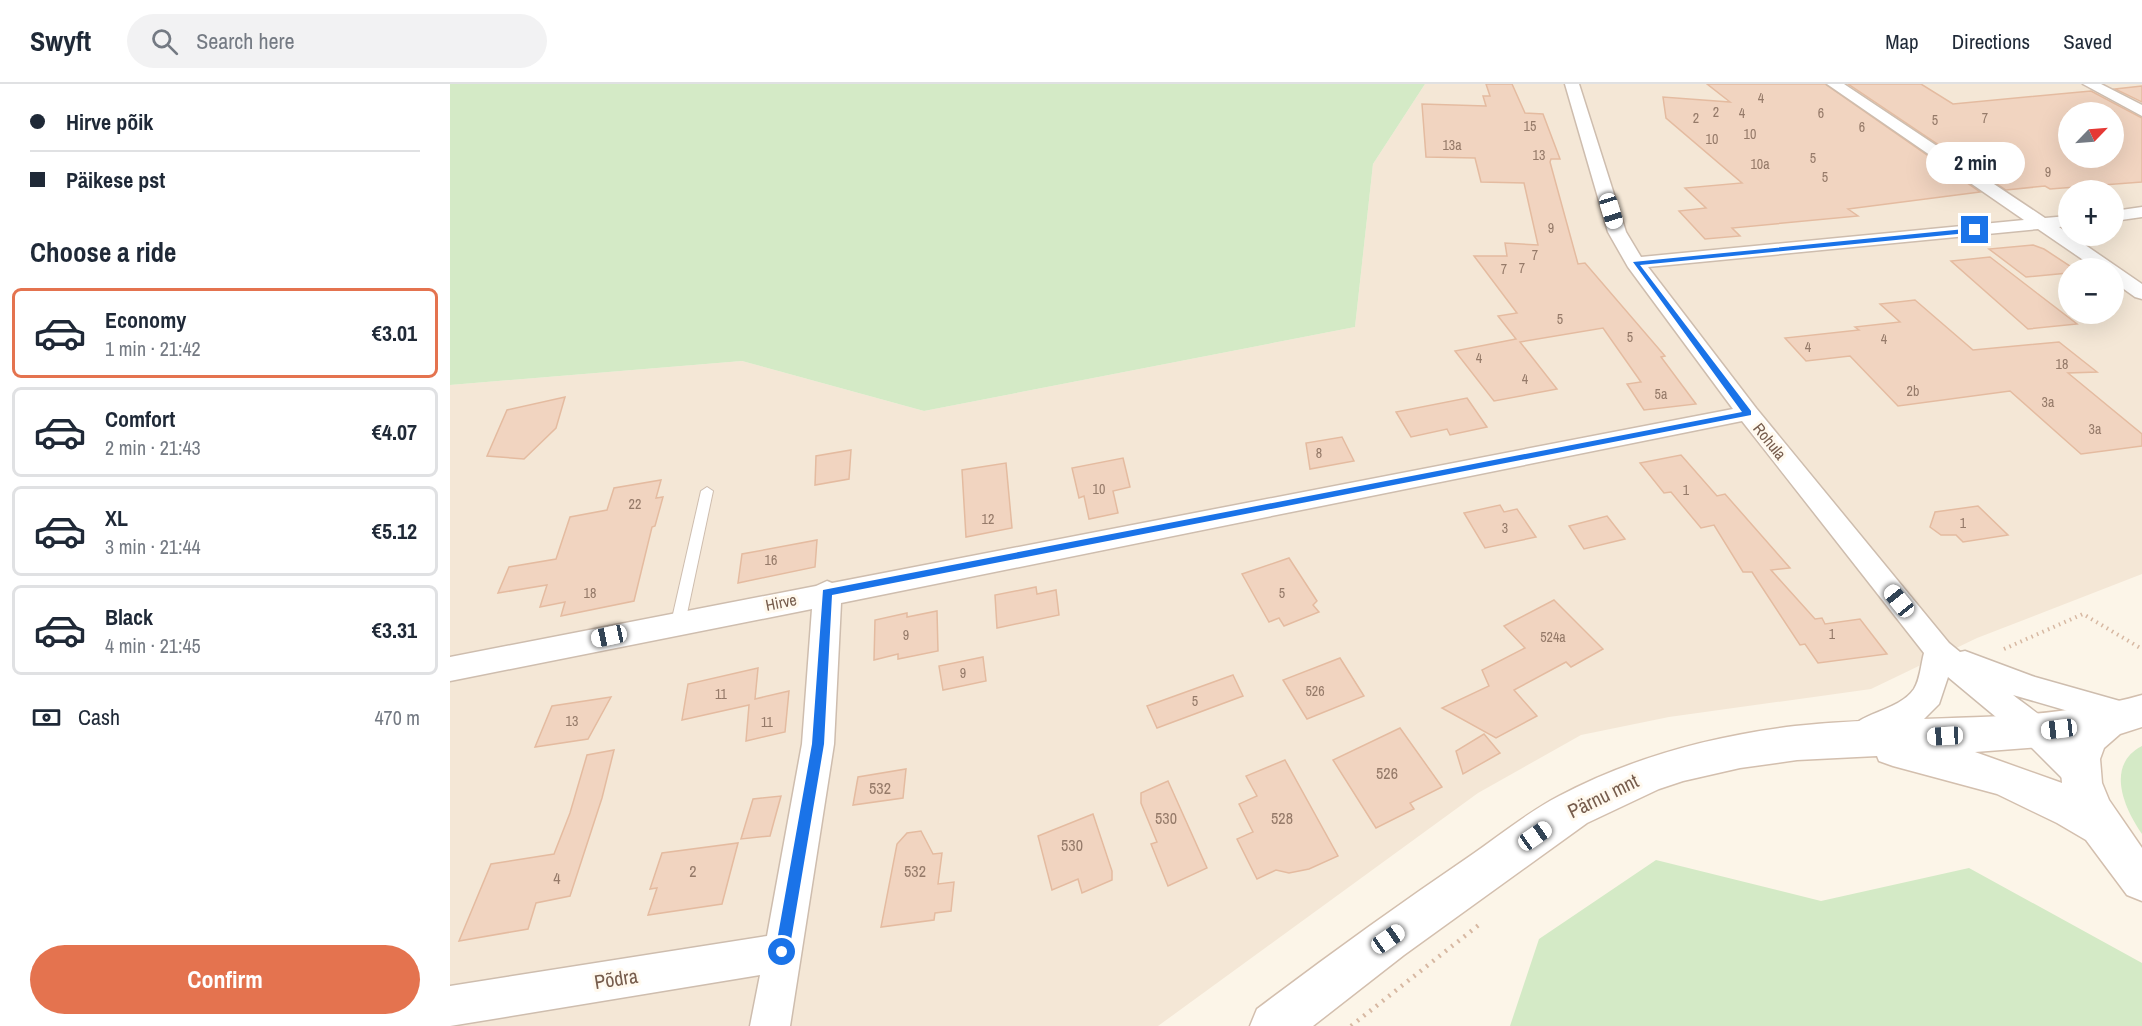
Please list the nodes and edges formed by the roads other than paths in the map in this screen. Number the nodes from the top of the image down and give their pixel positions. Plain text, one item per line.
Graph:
1 (1834, 84) edge
2 (2090, 84) edge
3 (1576, 85) edge
4 (2142, 111) edge
5 (2142, 213) edge
6 (2124, 215) edge
7 (2058, 222) edge
8 (2044, 224) junction
9 (2093, 258) edge
10 (1635, 263) junction
11 (2124, 280) edge
12 (2142, 293) edge
13 (1748, 413) junction
14 (708, 491) dead end
15 (827, 592) junction
16 (678, 622) junction
17 (1939, 651) junction
18 (450, 669) edge
19 (2122, 716) edge
20 (2037, 732) junction
21 (1853, 740) junction
22 (2079, 773) junction
23 (2098, 825) junction
24 (2142, 880) edge
25 (782, 952) junction
26 (450, 1006) edge
27 (770, 1026) edge
28 (1274, 1026) edge

1 - 8 street
2 - 4 street
3 - 10 street, Rohula
5 - 6 street
7 - 8 street
8 - 9 street
8 - 10 street
10 - 13 street, Rohula
11 - 12 street
13 - 15 street, Hirve
13 - 17 street, Rohula
14 - 16 lane
15 - 16 street, Hirve
15 - 25 street
16 - 18 street, Hirve
17 - 19 street, Rohula
17 - 20 street, Rohula
17 - 21 street
19 - 20 main road, Pärnu mnt
19 - 22 main road
20 - 21 main road, Pärnu mnt
20 - 22 street, Rohula
21 - 23 main road, Pärnu mnt
21 - 28 main road, Pärnu mnt
22 - 23 main road
23 - 24 main road
25 - 26 street, Põdra
25 - 27 street

